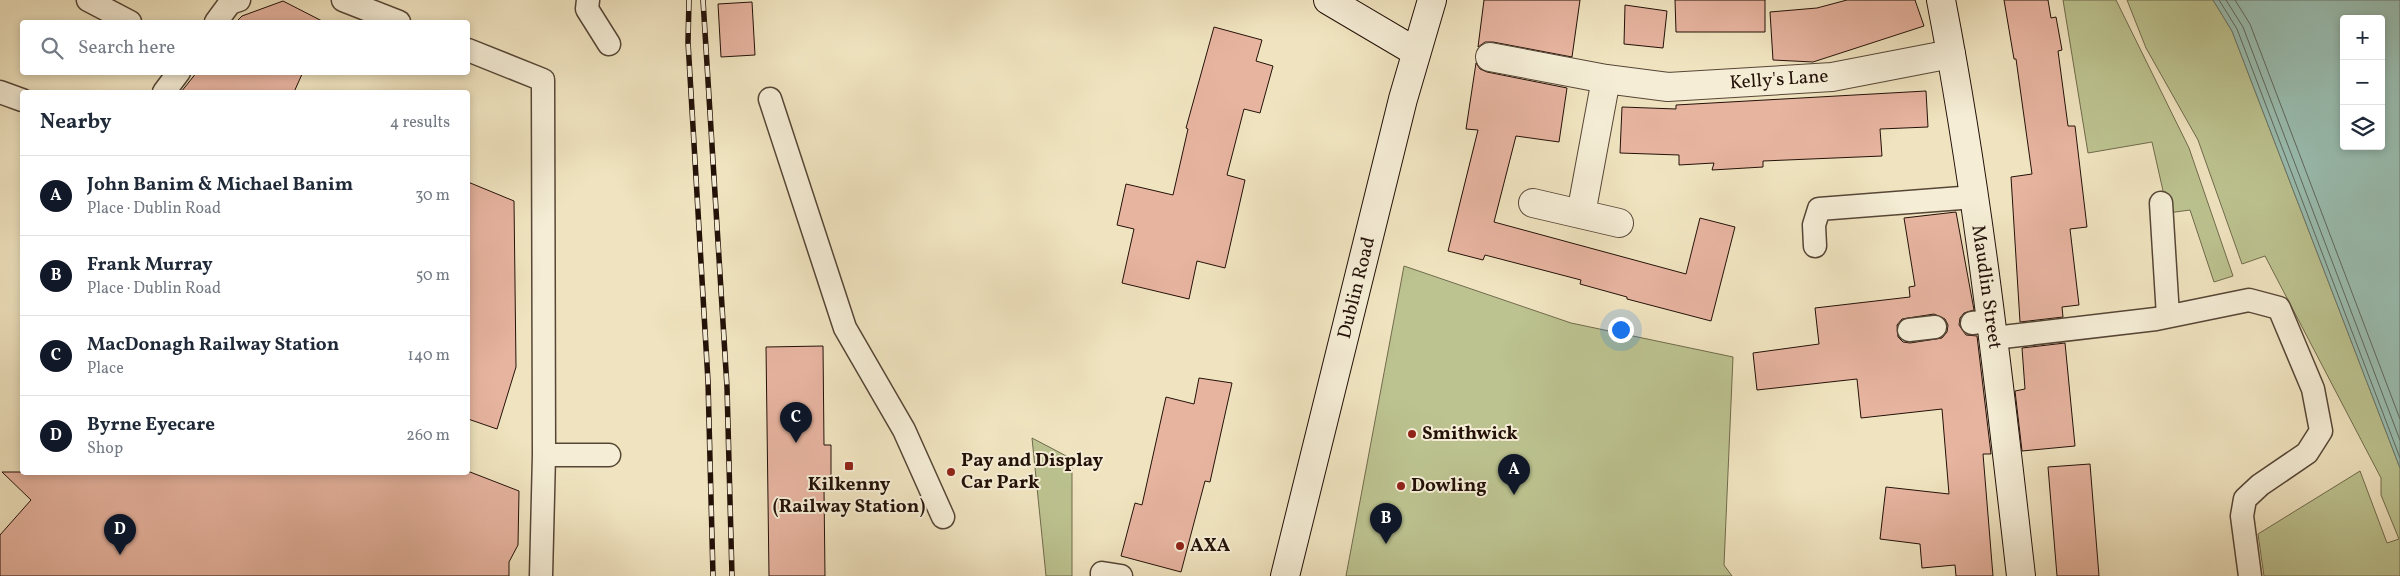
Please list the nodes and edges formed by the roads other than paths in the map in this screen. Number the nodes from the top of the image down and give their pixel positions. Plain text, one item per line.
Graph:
1 (88, 0) edge
2 (239, 0) edge
3 (343, 0) edge
4 (588, 0) edge
5 (1328, 0) edge
6 (1432, 0) edge
7 (1941, 0) edge
8 (126, 20) edge
9 (217, 20) edge
10 (394, 20) edge
11 (609, 44) dead end
12 (470, 51) edge
13 (1416, 52) junction
14 (1951, 54) junction
15 (1490, 57) dead end
16 (177, 75) edge
17 (1606, 79) junction
18 (166, 90) edge
19 (0, 92) edge
20 (770, 98) dead end
21 (20, 99) edge
22 (1974, 197) junction
23 (1533, 203) dead end
24 (2161, 203) dead end
25 (1581, 214) junction
26 (1618, 223) dead end
27 (1815, 246) dead end
28 (2168, 316) junction
29 (1935, 327) dead end
30 (1985, 327) junction
31 (1909, 330) dead end
32 (544, 455) junction
33 (608, 456) dead end
34 (943, 517) dead end
35 (541, 576) edge
36 (1102, 576) edge
37 (1120, 576) edge
38 (1285, 576) edge
39 (2021, 576) edge
40 (2250, 576) edge

1 - 8 lane
2 - 9 lane
3 - 10 lane
4 - 11 lane
5 - 13 street
6 - 13 street, Dublin Road
7 - 14 street, Maudlin Street
12 - 32 lane
13 - 38 street, Dublin Road
14 - 17 street, Kelly's Lane
14 - 22 street, Maudlin Street
15 - 17 street, Kelly's Lane
16 - 18 lane
17 - 25 street
19 - 21 lane
20 - 34 lane
22 - 27 lane
22 - 30 street, Maudlin Street
23 - 25 street
24 - 28 lane
25 - 26 street
28 - 30 lane
28 - 40 lane
29 - 31 lane
30 - 39 street, Maudlin Street
32 - 33 lane
32 - 35 lane
36 - 37 lane

